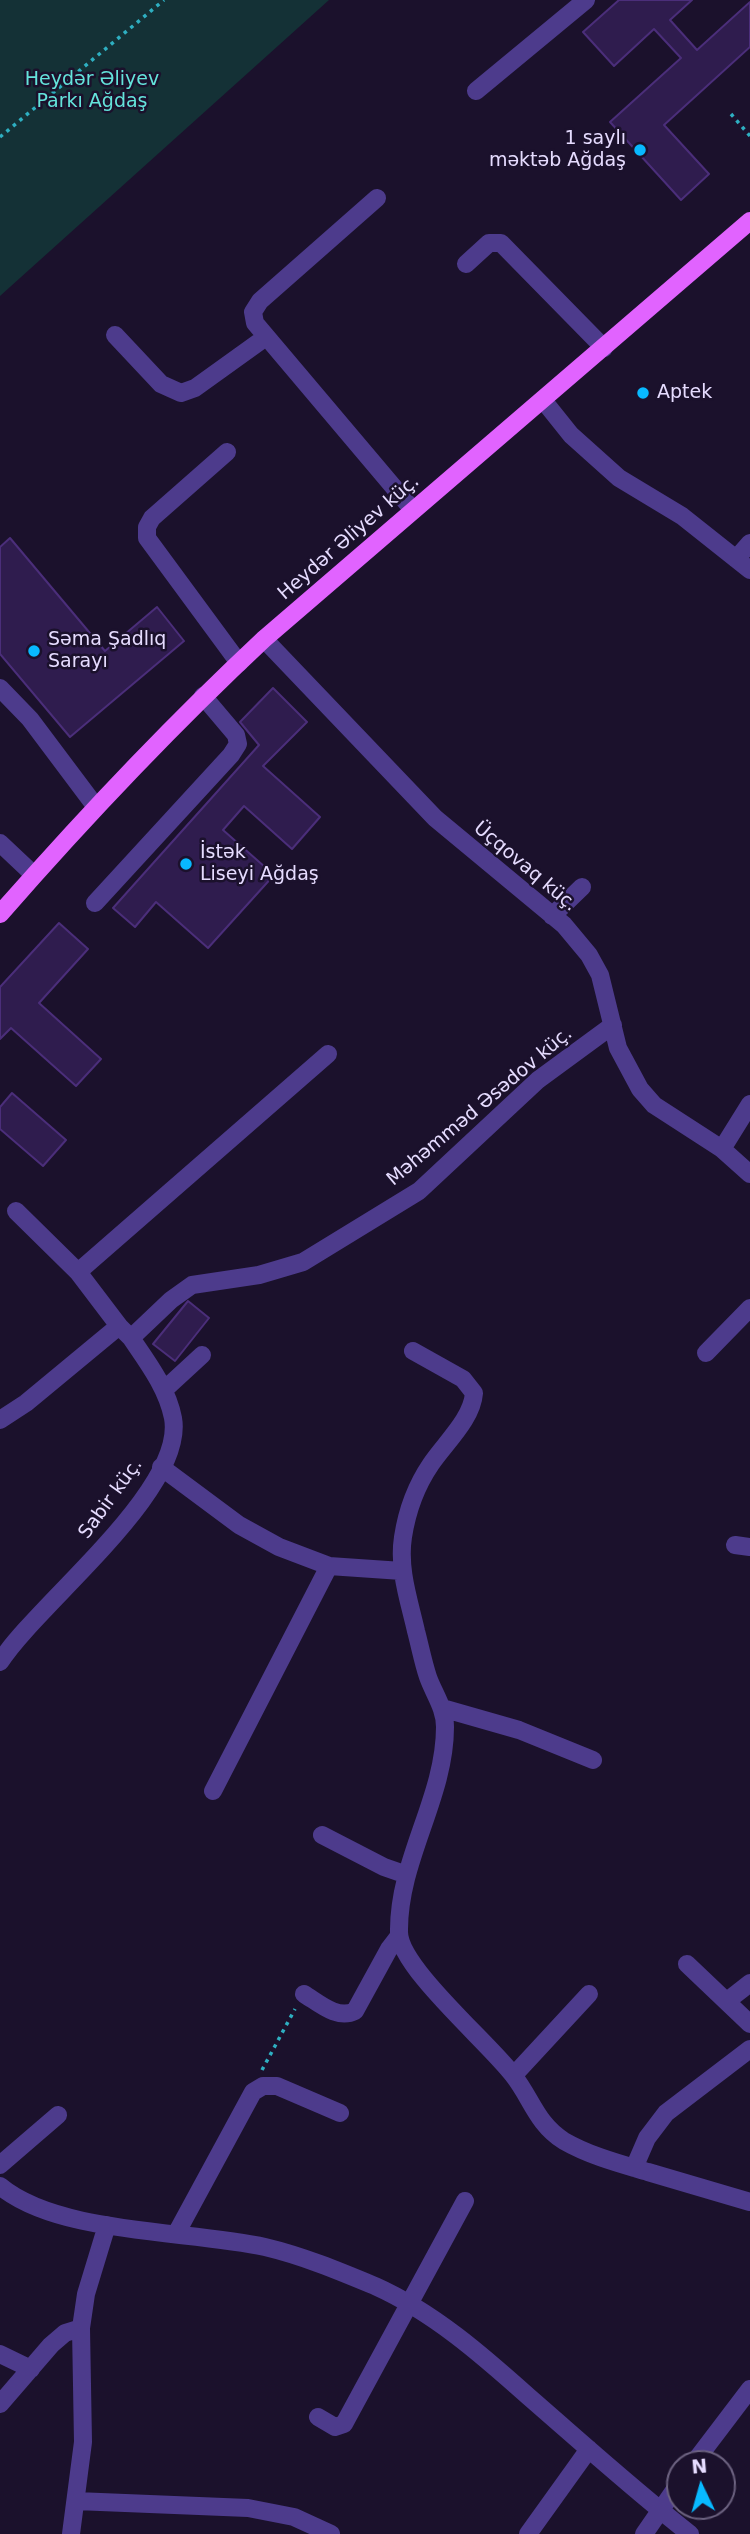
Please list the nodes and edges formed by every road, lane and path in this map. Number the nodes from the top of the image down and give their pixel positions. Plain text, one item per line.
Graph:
1 (164, 0) edge
2 (586, 0) edge
3 (476, 91) dead end
4 (731, 114) dead end
5 (750, 136) edge
6 (0, 137) edge
7 (377, 198) dead end
8 (747, 230) edge
9 (466, 264) dead end
10 (115, 335) dead end
11 (267, 337) junction
12 (604, 348) junction
13 (543, 400) junction
14 (227, 452) dead end
15 (413, 510) junction
16 (750, 543) edge
17 (743, 564) edge
18 (264, 639) junction
19 (239, 663) junction
20 (0, 688) edge
21 (203, 696) junction
22 (96, 807) junction
23 (0, 843) edge
24 (34, 875) junction
25 (582, 887) dead end
26 (95, 903) dead end
27 (0, 914) edge
28 (552, 916) junction
29 (613, 1026) junction
30 (328, 1054) dead end
31 (750, 1104) edge
32 (722, 1149) junction
33 (750, 1174) edge
34 (16, 1211) dead end
35 (78, 1272) junction
36 (750, 1308) edge
37 (125, 1332) junction
38 (412, 1351) dead end
39 (706, 1353) dead end
40 (202, 1355) dead end
41 (164, 1390) junction
42 (0, 1420) edge
43 (161, 1467) junction
44 (330, 1566) junction
45 (402, 1572) junction
46 (0, 1662) edge
47 (442, 1708) junction
48 (593, 1760) dead end
49 (213, 1791) dead end
50 (322, 1835) dead end
51 (407, 1875) junction
52 (399, 1936) junction
53 (687, 1964) dead end
54 (750, 1983) edge
55 (304, 1994) joint
56 (589, 1994) dead end
57 (727, 2001) junction
58 (750, 2024) edge
59 (750, 2049) edge
60 (514, 2075) junction
61 (263, 2086) junction
62 (340, 2113) dead end
63 (58, 2115) dead end
64 (0, 2165) edge
65 (634, 2168) junction
66 (0, 2186) edge
67 (464, 2201) dead end
68 (750, 2203) edge
69 (107, 2225) junction
70 (176, 2234) junction
71 (408, 2304) junction
72 (82, 2328) junction
73 (0, 2354) edge
74 (31, 2369) junction
75 (750, 2389) edge
76 (0, 2404) edge
77 (318, 2417) dead end
78 (589, 2449) junction
79 (704, 2450) edge
80 (76, 2501) junction
81 (666, 2501) edge
82 (659, 2510) junction
83 (71, 2534) edge
84 (331, 2534) edge
85 (528, 2534) edge
86 (644, 2534) edge
87 (690, 2534) edge

1 - 6 path
2 - 3 street
4 - 5 path
7 - 11 street
8 - 12 main road, Heydər Əliyev küç.
9 - 12 street
10 - 11 street
11 - 15 street
12 - 13 main road, Heydər Əliyev küç.
13 - 15 main road, Heydər Əliyev küç.
13 - 17 street
14 - 19 street
15 - 18 main road, Heydər Əliyev küç.
16 - 17 street
18 - 19 main road, Heydər Əliyev küç.
18 - 28 street, Üçqovaq küç.
19 - 21 main road, Heydər Əliyev küç.
20 - 22 street
21 - 22 main road, Heydər Əliyev küç.
21 - 26 street
22 - 24 main road, Heydər Əliyev küç.
23 - 24 street
24 - 27 main road, Heydər Əliyev küç.
25 - 28 street
28 - 29 street, Üçqovaq küç.
29 - 32 street, Üçqovaq küç.
29 - 37 street, Məhəmməd Əsədov küç.
30 - 35 street
31 - 32 street
32 - 33 street, Üçqovaq küç.
34 - 35 street
35 - 37 street
36 - 39 street
37 - 41 street, Sabir küç.
37 - 42 street, Məhəmməd Əsədov küç.
38 - 45 street
40 - 41 street
41 - 43 street, Sabir küç.
43 - 44 street
43 - 46 street, Sabir küç.
44 - 45 street
44 - 49 street
45 - 47 street
47 - 48 street
47 - 51 street
50 - 51 street
51 - 52 street
52 - 55 street
52 - 60 street
53 - 57 street
54 - 57 street
55 - 61 path
56 - 60 street
57 - 58 street
59 - 65 street
60 - 65 street
61 - 62 street
61 - 70 street
63 - 64 street
65 - 68 street
66 - 69 street
67 - 71 street
69 - 70 street
69 - 72 street
70 - 71 street
71 - 77 street
71 - 78 street
72 - 74 street
72 - 80 street
73 - 74 street
74 - 76 street
75 - 79 street
78 - 82 street
78 - 85 street
80 - 83 street
80 - 84 street
81 - 82 street
82 - 86 street
82 - 87 street

